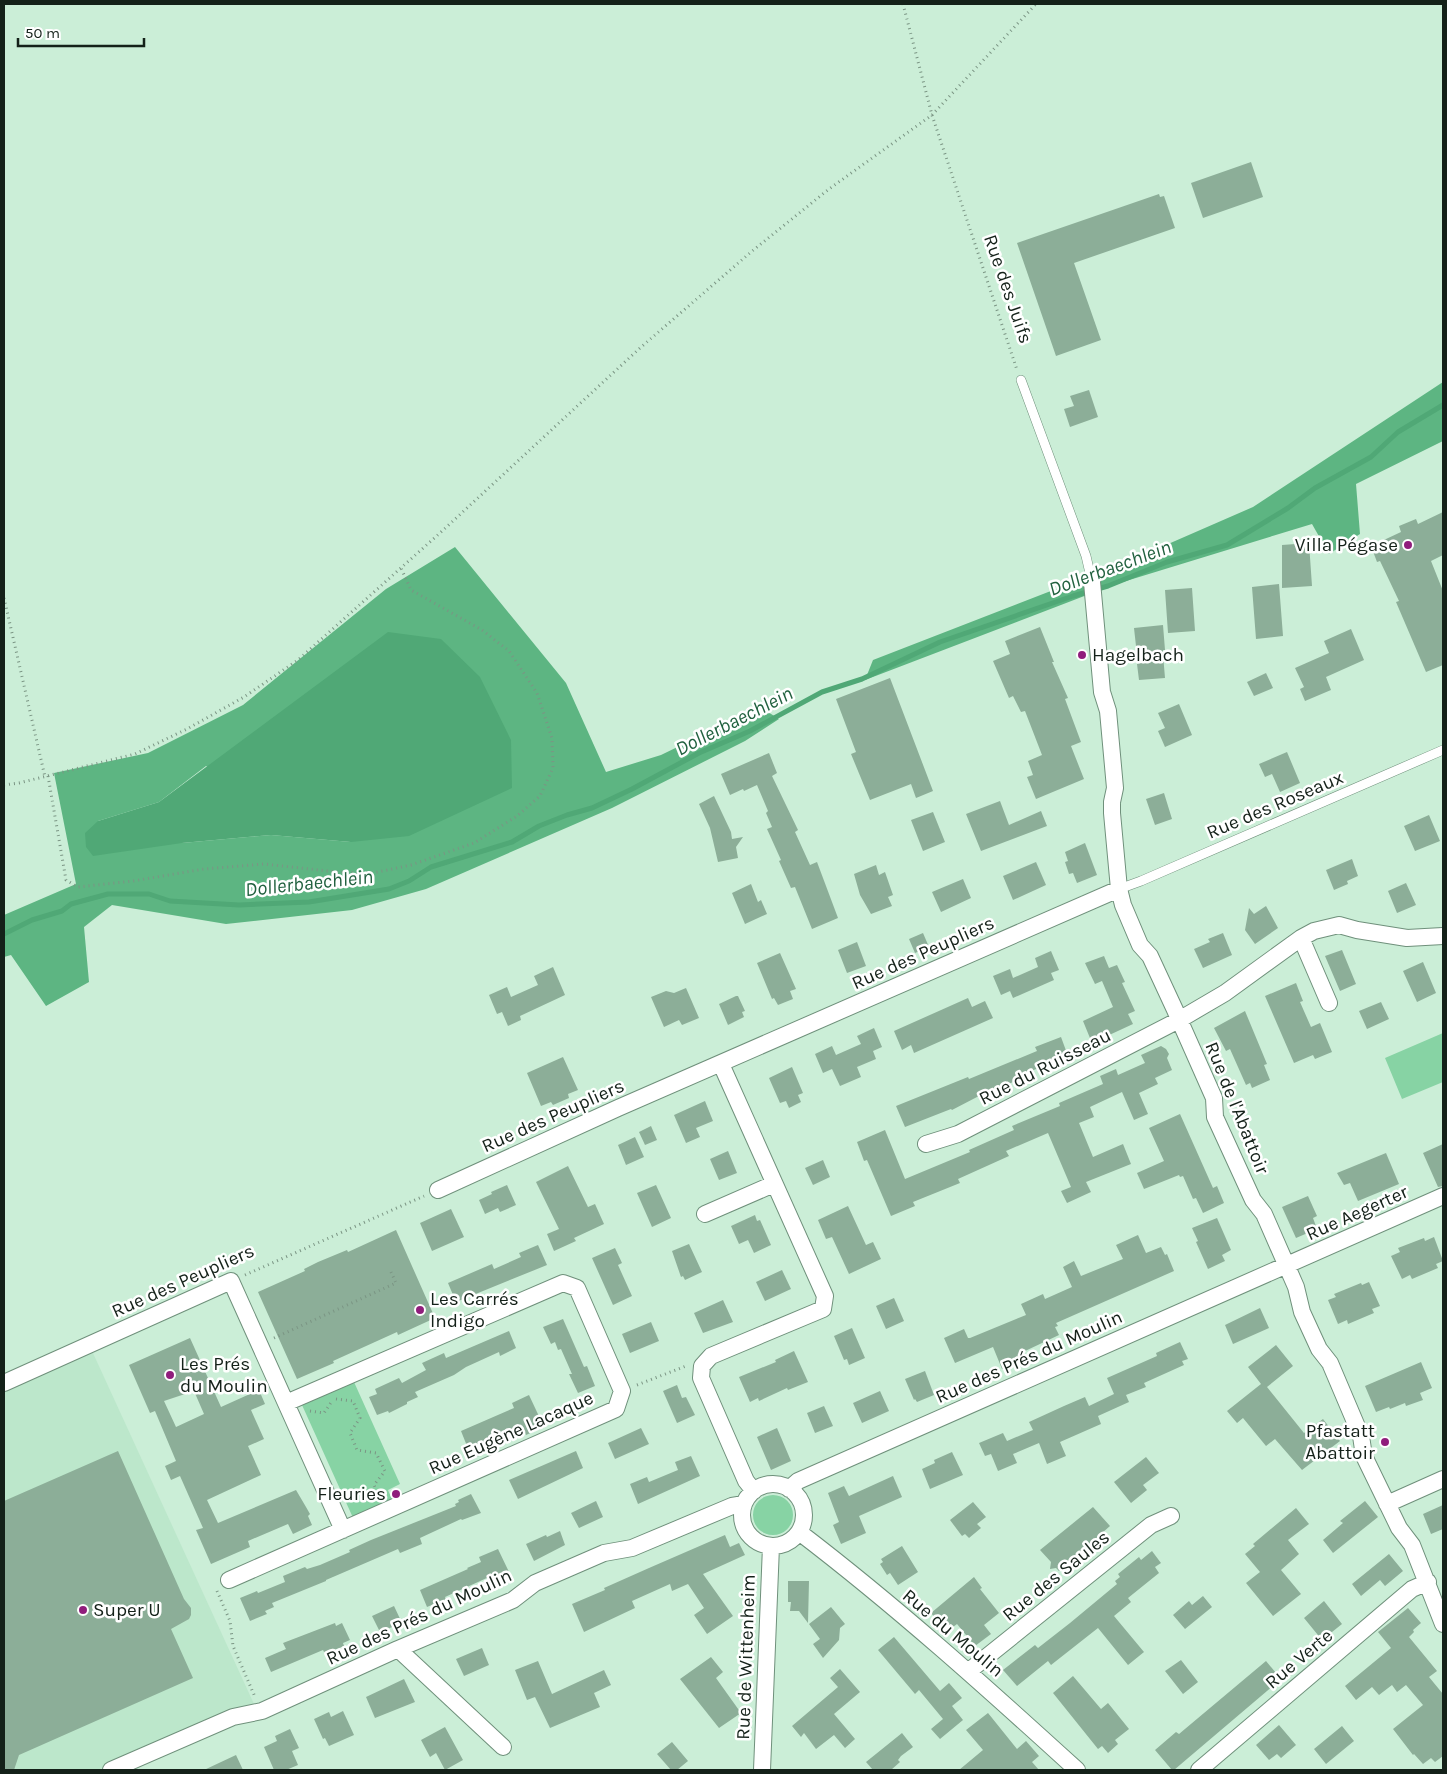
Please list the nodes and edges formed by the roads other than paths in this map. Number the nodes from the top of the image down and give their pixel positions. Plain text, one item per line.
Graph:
1 (1021, 380) road end
2 (1092, 582) joint
3 (1443, 750) edge
4 (1119, 889) junction
5 (1443, 936) edge
6 (1301, 938) junction
7 (1329, 1003) dead end
8 (1179, 1020) junction
9 (721, 1064) junction
10 (926, 1144) dead end
11 (774, 1184) junction
12 (438, 1190) road end
13 (1443, 1196) edge
14 (705, 1214) dead end
15 (1287, 1266) junction
16 (4, 1382) edge
17 (286, 1403) junction
18 (1443, 1479) edge
19 (789, 1489) junction
20 (754, 1491) junction
21 (744, 1504) junction
22 (1387, 1504) junction
23 (1171, 1516) dead end
24 (343, 1530) junction
25 (799, 1532) junction
26 (771, 1546) junction
27 (229, 1580) road end
28 (1428, 1582) junction
29 (1443, 1624) edge
30 (398, 1649) junction
31 (969, 1671) junction
32 (504, 1747) dead end
33 (130, 1767) edge
34 (111, 1770) edge
35 (762, 1770) edge
36 (1077, 1770) edge
37 (1199, 1770) edge

1 - 2 lane
2 - 4 street, Rue de l'Abattoir
3 - 4 lane, Rue des Roseaux
4 - 8 street, Rue de l'Abattoir
4 - 9 street, Rue des Peupliers
5 - 6 street, Rue du Ruisseau
6 - 7 street
6 - 8 street, Rue du Ruisseau
8 - 10 street, Rue du Ruisseau
8 - 15 street, Rue de l'Abattoir
9 - 11 street
9 - 12 street, Rue des Peupliers
11 - 14 street
11 - 20 street
13 - 15 street, Rue Aegerter
15 - 19 street, Rue des Prés du Moulin
15 - 22 street, Rue de l'Abattoir
16 - 17 street, Rue des Peupliers
17 - 24 street
17 - 24 street, Rue Eugène Lacaque
18 - 22 street
19 - 20 street
19 - 25 street
20 - 21 street
21 - 26 street
21 - 30 street, Rue des Prés du Moulin
22 - 28 street, Rue de l'Abattoir
23 - 31 street, Rue des Saules
24 - 27 street, Rue Eugène Lacaque
25 - 26 street
25 - 31 street, Rue du Moulin
26 - 35 street, Rue de Wittenheim
28 - 29 street, Rue de l'Abattoir
28 - 37 street, Rue Verte
30 - 32 street
30 - 33 street, Rue des Prés du Moulin
31 - 36 street, Rue du Moulin
33 - 34 street, Rue des Prés du Moulin

